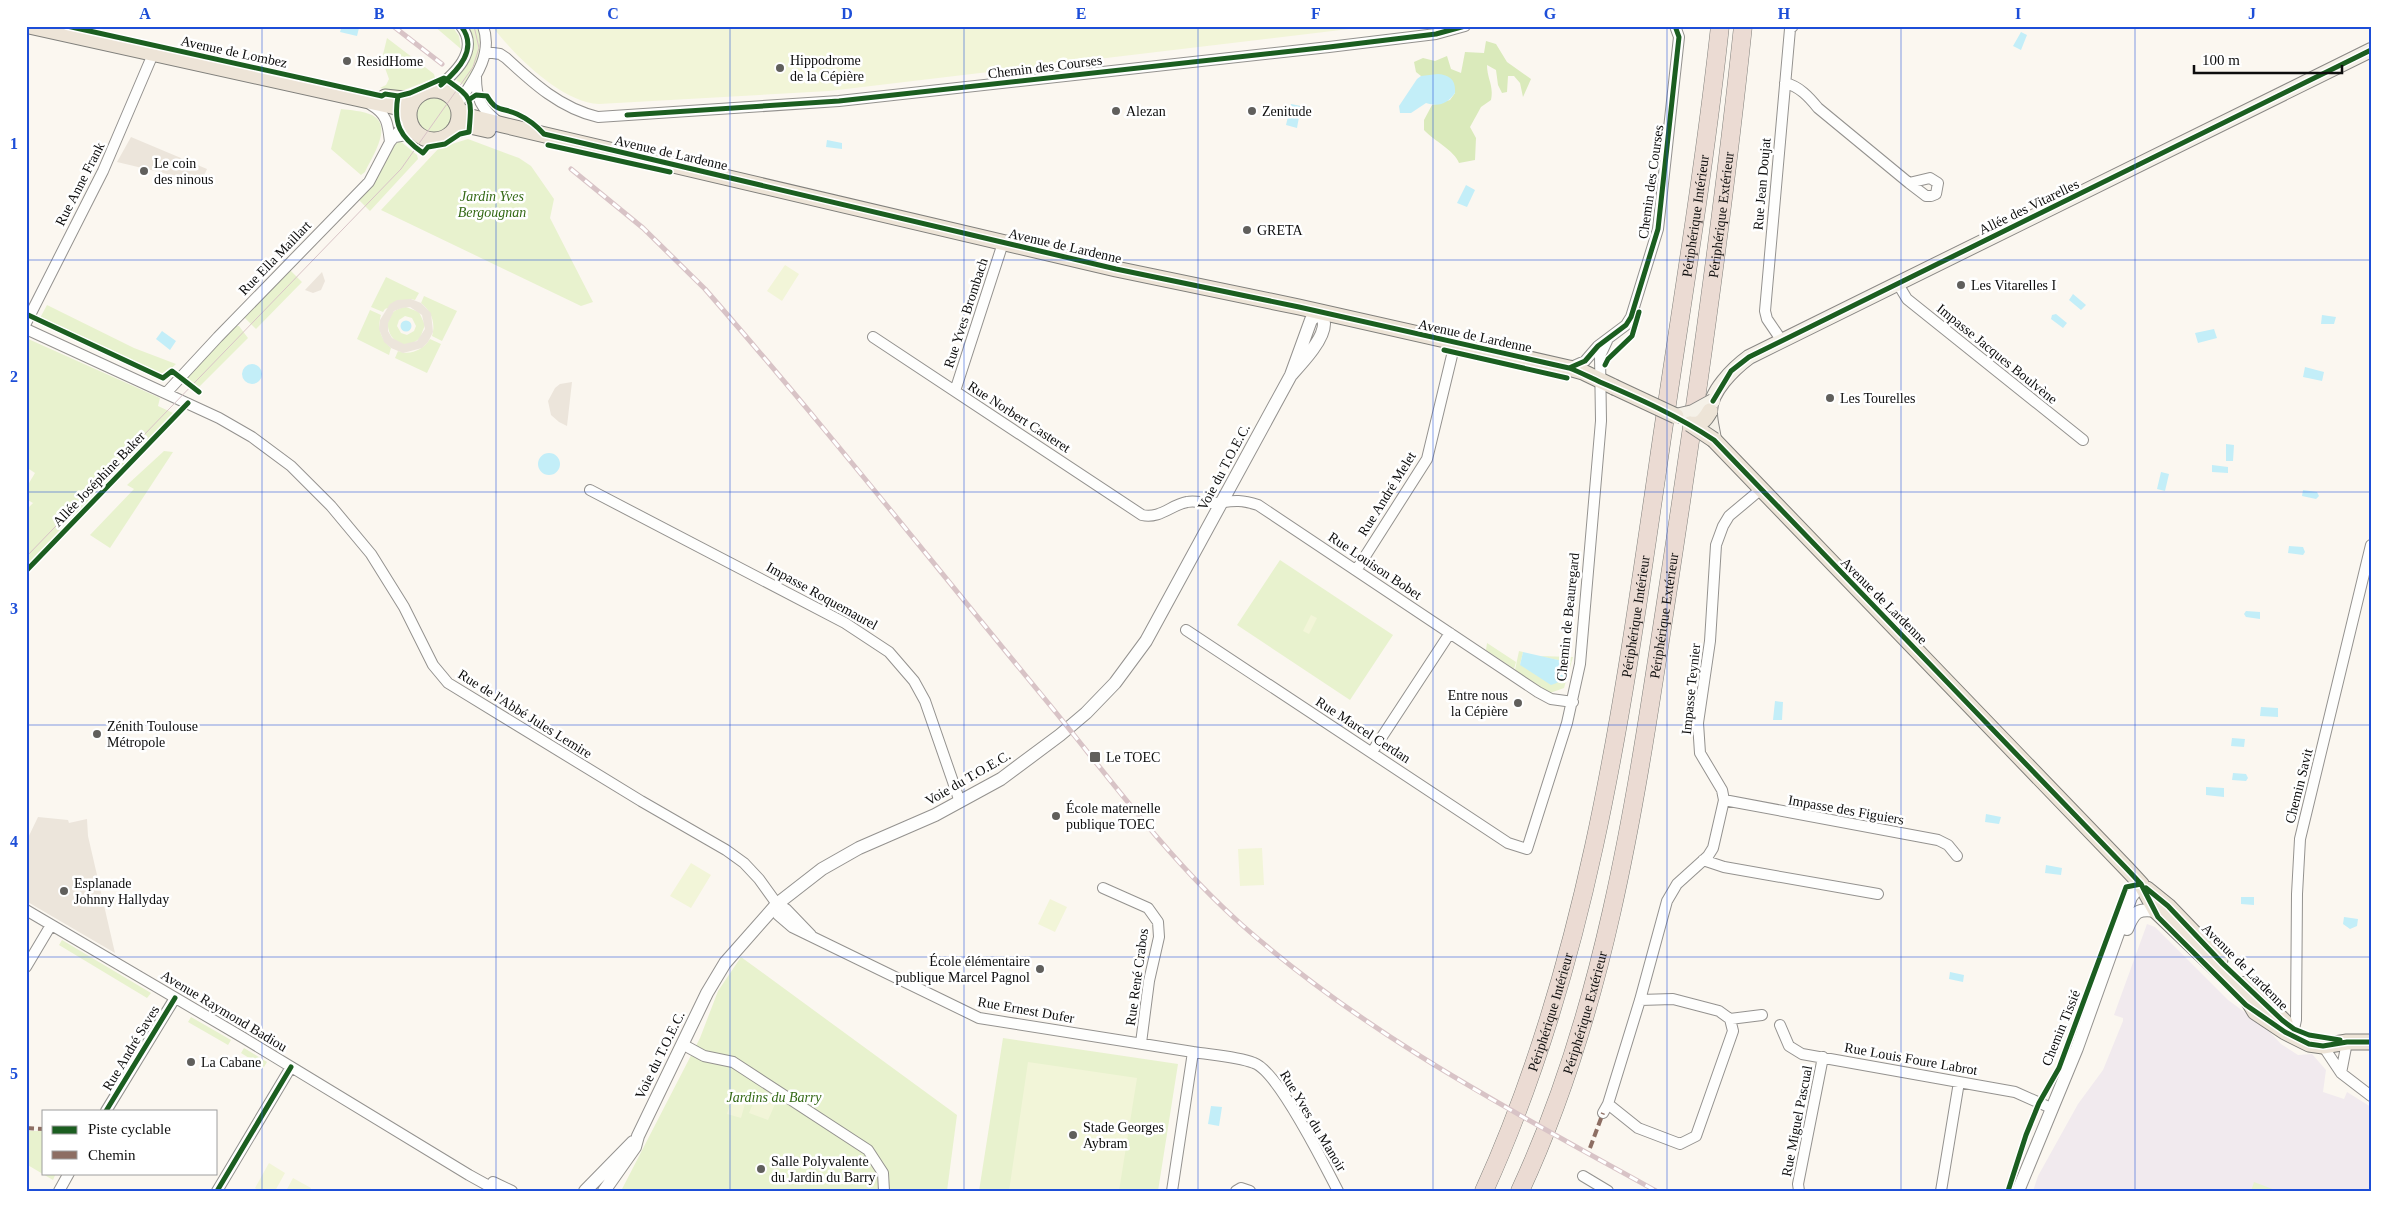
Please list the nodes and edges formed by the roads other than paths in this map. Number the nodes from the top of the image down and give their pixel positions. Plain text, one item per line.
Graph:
1 (29, 26) edge
2 (67, 26) edge
3 (461, 26) edge
4 (483, 26) edge
5 (1465, 26) edge
6 (1675, 26) edge
7 (1720, 26) edge
8 (1742, 26) edge
9 (1793, 26) edge
10 (2371, 50) edge
11 (486, 52) junction
12 (153, 54) junction
13 (476, 76) junction
14 (1785, 83) junction
15 (435, 90) junction
16 (413, 100) junction
17 (366, 102) junction
18 (458, 108) junction
19 (409, 118) junction
20 (502, 125) junction
21 (453, 131) junction
22 (417, 133) junction
23 (393, 140) junction
24 (1909, 183) dead end
25 (1003, 246) junction
26 (1898, 284) junction
27 (1318, 318) junction
28 (26, 323) edge
29 (26, 329) edge
30 (873, 337) dead end
31 (1607, 341) junction
32 (1782, 341) junction
33 (1454, 347) junction
34 (1595, 377) junction
35 (167, 392) junction
36 (955, 392) junction
37 (1711, 406) junction
38 (1676, 416) junction
39 (1690, 424) junction
40 (1714, 440) junction
41 (2083, 440) dead end
42 (590, 490) dead end
43 (1760, 490) junction
44 (1222, 501) junction
45 (1152, 517) joint
46 (2371, 546) edge
47 (1357, 569) junction
48 (1186, 630) dead end
49 (1450, 633) junction
50 (1573, 702) junction
51 (1372, 752) junction
52 (1724, 800) junction
53 (960, 802) junction
54 (1527, 849) joint
55 (1957, 856) dead end
56 (1703, 860) junction
57 (2140, 884) junction
58 (1104, 888) dead end
59 (1878, 894) dead end
60 (777, 904) junction
61 (26, 910) edge
62 (2156, 911) junction
63 (51, 925) junction
64 (2115, 947) junction
65 (26, 967) edge
66 (175, 998) junction
67 (1640, 1000) junction
68 (1762, 1015) dead end
69 (1730, 1019) junction
70 (1780, 1025) dead end
71 (2289, 1030) junction
72 (2347, 1042) junction
73 (2371, 1042) edge
74 (1141, 1043) junction
75 (682, 1044) junction
76 (2323, 1046) junction
77 (1193, 1052) junction
78 (1823, 1057) junction
79 (290, 1067) junction
80 (2341, 1074) junction
81 (1959, 1082) junction
82 (2371, 1096) edge
83 (2051, 1108) junction
84 (107, 1110) edge
85 (406, 1136) junction
86 (638, 1136) junction
87 (68, 1174) edge
88 (1583, 1176) dead end
89 (59, 1191) edge
90 (217, 1191) edge
91 (498, 1191) edge
92 (512, 1191) edge
93 (585, 1191) edge
94 (604, 1191) edge
95 (884, 1191) edge
96 (1172, 1191) edge
97 (1236, 1191) edge
98 (1250, 1191) edge
99 (1338, 1191) edge
100 (1484, 1191) edge
101 (1520, 1191) edge
102 (1608, 1191) edge
103 (1799, 1191) edge
104 (1941, 1191) edge
105 (2018, 1191) edge

1 - 12 main road, Avenue de Lombez
2 - 16 main road, Avenue de Lombez
3 - 15 street
4 - 11 street
5 - 11 street, Chemin des Courses
6 - 31 street, Chemin des Courses
7 - 100 highway, Périphérique Intérieur
8 - 101 highway, Périphérique Extérieur
9 - 14 street, Rue Jean Doujat
10 - 26 main road, Allée des Vitarelles
11 - 13 street
12 - 17 main road, Avenue de Lombez
12 - 28 street, Rue Anne Frank
13 - 18 street
13 - 20 street
14 - 24 street
14 - 32 street, Rue Jean Doujat
15 - 16 main road
15 - 18 main road
16 - 19 main road
17 - 19 main road, Avenue de Lombez
17 - 23 street
18 - 20 main road, Avenue de Lardenne
18 - 21 main road
19 - 22 main road
19 - 23 street, Rue Ella Maillart
20 - 25 main road, Avenue de Lardenne
21 - 22 main road
21 - 25 main road, Avenue de Lardenne
22 - 23 street
23 - 35 street, Rue Ella Maillart
25 - 27 main road, Avenue de Lardenne
25 - 36 street, Rue Yves Brombach
26 - 32 main road, Allée des Vitarelles
26 - 41 street, Impasse Jacques Boulvène
27 - 33 main road, Avenue de Lardenne
27 - 44 street, Voie du T.O.E.C.
29 - 35 street, Rue de l'Abbé Jules Lemire
30 - 36 street, Rue Norbert Casteret
31 - 34 street
31 - 34 street, Chemin des Courses
32 - 37 main road, Allée des Vitarelles
33 - 34 main road, Avenue de Lardenne
33 - 47 street, Rue André Melet
34 - 38 main road, Avenue de Lardenne, bridge
34 - 50 street, Chemin de Beauregard
35 - 60 street, Rue de l'Abbé Jules Lemire
36 - 45 street, Rue Norbert Casteret
37 - 38 main road, bridge
37 - 39 main road, bridge
37 - 40 main road
38 - 39 main road, Avenue de Lardenne, bridge
39 - 40 main road, Avenue de Lardenne, bridge
40 - 43 main road, Avenue de Lardenne
42 - 53 street, Impasse Roquemaurel
43 - 52 street, Impasse Teynier
43 - 57 main road, Avenue de Lardenne
44 - 45 street, Rue Louison Bobet
44 - 47 street, Rue Louison Bobet
44 - 53 street, Voie du T.O.E.C.
46 - 71 street, Chemin Savit
47 - 49 street, Rue Louison Bobet
48 - 51 street, Rue Marcel Cerdan
49 - 50 street, Rue Louison Bobet
49 - 51 street
50 - 54 street, Chemin de Beauregard
51 - 54 street, Rue Marcel Cerdan
52 - 55 street, Impasse des Figuiers
52 - 56 street
53 - 60 street, Voie du T.O.E.C.
56 - 59 street
56 - 67 street
57 - 62 main road, Avenue de Lardenne
57 - 64 street, Chemin Tissié
57 - 71 main road, Avenue de Lardenne
58 - 74 street, Rue René Crabos
60 - 74 street, Rue Ernest Dufer
60 - 75 street, Voie du T.O.E.C.
61 - 63 street, Avenue Raymond Badiou
62 - 64 street, Chemin Tissié
62 - 71 main road, Avenue de Lardenne
63 - 65 street
63 - 66 street, Avenue Raymond Badiou
64 - 83 street, Chemin Tissié
66 - 79 street, Avenue Raymond Badiou
66 - 84 street, Rue André Saves
67 - 69 street
67 - 69 street
68 - 69 street
70 - 78 street, Rue Louis Foure Labrot
71 - 72 main road, Avenue de Lardenne
71 - 76 main road, Avenue de Lardenne
72 - 73 main road, Avenue de Lardenne
72 - 76 main road, Avenue de Lardenne
72 - 80 street
74 - 77 street, Rue Ernest Dufer
75 - 86 street, Voie du T.O.E.C.
75 - 95 street
76 - 80 street
77 - 96 street
77 - 99 street, Rue Yves du Manoir
78 - 81 street, Rue Louis Foure Labrot
78 - 103 street, Rue Miguel Pascual
79 - 85 street, Avenue Raymond Badiou
79 - 90 street
80 - 82 street
81 - 83 street, Rue Louis Foure Labrot
81 - 104 street
83 - 105 street, Chemin Tissié
85 - 91 street, Avenue Raymond Badiou
85 - 92 street, Avenue Raymond Badiou
86 - 93 street, Voie du T.O.E.C.
86 - 94 street, Voie du T.O.E.C.
87 - 89 street
88 - 102 street
97 - 98 street

